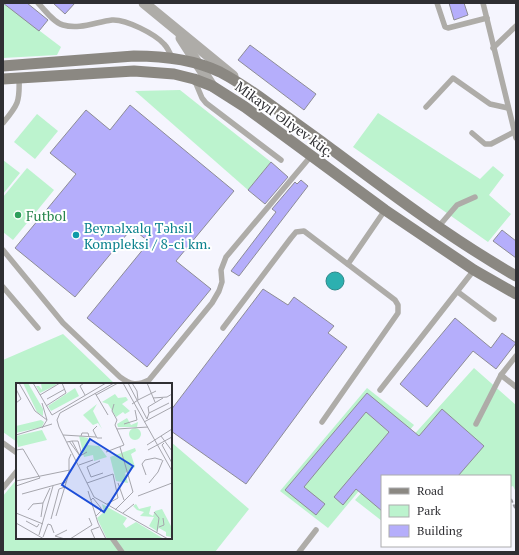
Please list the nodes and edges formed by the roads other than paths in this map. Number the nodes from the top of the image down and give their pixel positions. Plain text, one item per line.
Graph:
1 (38, 3) edge
2 (144, 3) edge
3 (437, 3) edge
4 (483, 3) edge
5 (486, 18) junction
6 (516, 26) edge
7 (178, 32) junction
8 (493, 48) junction
9 (172, 58) junction
10 (198, 64) junction
11 (3, 66) edge
12 (19, 78) junction
13 (3, 79) edge
14 (194, 79) junction
15 (212, 86) junction
16 (255, 94) junction
17 (426, 107) dead end
18 (508, 108) junction
19 (3, 123) edge
20 (472, 133) dead end
21 (515, 135) edge
22 (311, 156) junction
23 (281, 160) dead end
24 (475, 197) dead end
25 (385, 210) junction
26 (439, 226) junction
27 (3, 250) edge
28 (348, 264) junction
29 (474, 270) junction
30 (516, 276) edge
31 (3, 287) edge
32 (458, 292) junction
33 (516, 294) edge
34 (494, 319) dead end
35 (38, 328) dead end
36 (223, 328) dead end
37 (516, 356) edge
38 (501, 375) junction
39 (129, 383) edge
40 (144, 383) edge
41 (516, 387) edge
42 (380, 390) dead end
43 (322, 422) dead end
44 (476, 424) dead end
45 (3, 443) edge
46 (16, 452) edge
47 (16, 472) edge
48 (3, 488) edge
49 (316, 530) dead end
50 (113, 539) edge
51 (122, 552) edge
52 (299, 552) edge

1 - 9 lane
2 - 7 street
3 - 5 lane
4 - 5 lane
5 - 8 lane
6 - 8 lane
7 - 9 street
7 - 10 street
7 - 16 street
8 - 18 lane
9 - 10 main road
9 - 11 main road
10 - 15 street
10 - 16 main road
12 - 13 main road, Mikayıl Əliyev küç.
12 - 14 main road, Mikayıl Əliyev küç.
12 - 19 lane
14 - 15 main road, Mikayıl Əliyev küç.
14 - 23 lane
15 - 22 main road, Mikayıl Əliyev küç.
16 - 26 main road
17 - 18 lane
18 - 21 lane
20 - 21 lane
22 - 25 main road, Mikayıl Əliyev küç.
22 - 40 lane
24 - 26 lane
25 - 28 lane
25 - 29 main road, Mikayıl Əliyev küç.
26 - 30 main road
27 - 39 lane
28 - 36 lane
28 - 43 lane
29 - 32 lane
29 - 33 main road, Mikayıl Əliyev küç.
31 - 35 lane
32 - 34 lane
32 - 42 lane
37 - 38 lane
38 - 41 lane
38 - 44 lane
45 - 46 lane
47 - 48 lane
49 - 52 lane
50 - 51 lane

